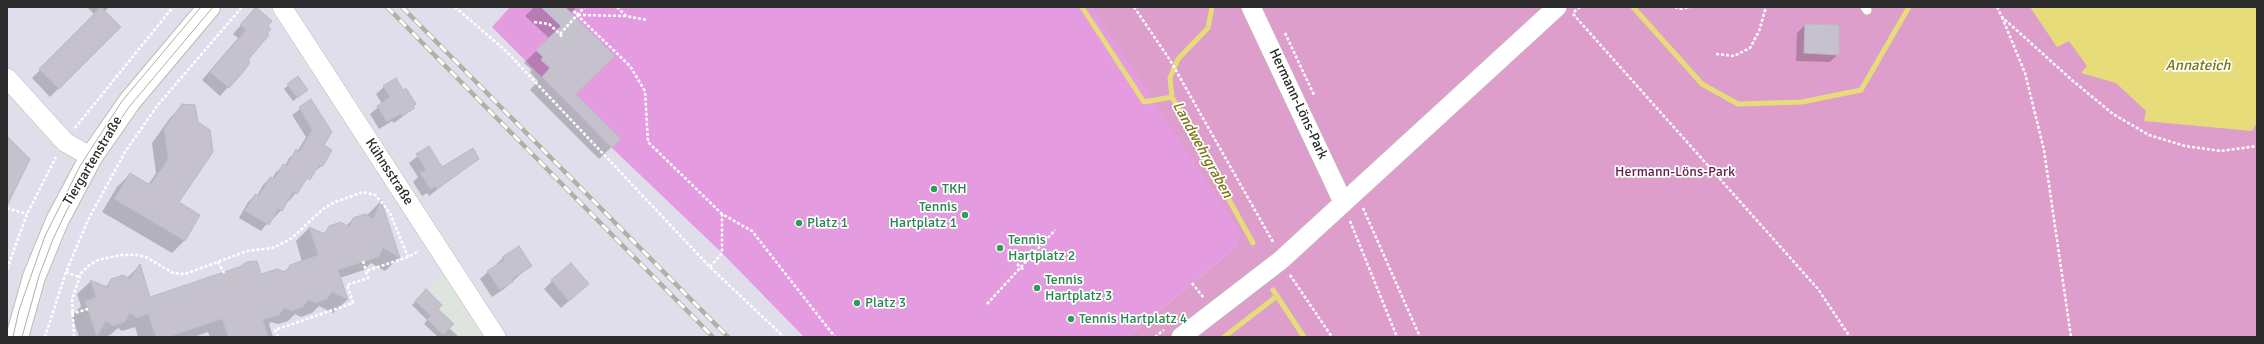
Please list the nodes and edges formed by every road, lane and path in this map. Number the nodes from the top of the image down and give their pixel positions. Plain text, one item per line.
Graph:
1 (209, 7) edge
2 (242, 7) edge
3 (282, 7) edge
4 (455, 7) edge
5 (585, 7) edge
6 (617, 7) edge
7 (1134, 7) edge
8 (1251, 7) edge
9 (1675, 7) edge
10 (1691, 7) edge
11 (1766, 7) edge
12 (1997, 7) edge
13 (1563, 9) edge
14 (574, 11) dead end
15 (577, 15) junction
16 (626, 16) junction
17 (2002, 17) junction
18 (647, 20) dead end
19 (534, 22) dead end
20 (560, 34) junction
21 (563, 38) dead end
22 (1716, 54) dead end
23 (7, 78) edge
24 (2257, 146) edge
25 (92, 157) junction
26 (1349, 196) junction
27 (7, 208) edge
28 (27, 214) dead end
29 (722, 214) junction
30 (1055, 230) dead end
31 (421, 249) dead end
32 (408, 257) junction
33 (1281, 260) junction
34 (362, 261) dead end
35 (218, 262) junction
36 (1017, 264) dead end
37 (710, 267) junction
38 (1021, 267) junction
39 (1024, 270) dead end
40 (366, 271) junction
41 (66, 272) junction
42 (224, 273) dead end
43 (79, 277) junction
44 (1192, 283) dead end
45 (1205, 299) dead end
46 (986, 304) dead end
47 (88, 309) dead end
48 (71, 314) junction
49 (17, 337) edge
50 (45, 337) edge
51 (74, 337) edge
52 (278, 337) edge
53 (496, 337) edge
54 (784, 337) edge
55 (835, 337) edge
56 (1181, 337) edge
57 (1332, 337) edge
58 (1397, 337) edge
59 (1420, 337) edge
60 (1850, 337) edge
61 (2072, 337) edge

1 - 25 main road, Tiergartenstraße
2 - 41 path
3 - 53 street, Kühnsstraße
4 - 37 path
5 - 15 path
6 - 16 path
7 - 33 path
8 - 26 street, Hermann-Löns-Park
9 - 10 path
11 - 22 path
12 - 17 path
13 - 26 street
13 - 60 path
14 - 15 path
15 - 16 path
15 - 20 path
15 - 29 path
16 - 18 path
17 - 24 path
17 - 61 path
19 - 20 path
20 - 21 path
23 - 25 street
25 - 49 main road, Tiergartenstraße
26 - 33 street
26 - 58 path
26 - 59 path
27 - 28 path
29 - 37 path
29 - 55 path
30 - 38 path
31 - 32 path
32 - 35 path
32 - 40 path
33 - 56 street
33 - 57 path
34 - 40 path
35 - 42 path
35 - 43 path
36 - 38 path
37 - 54 path
38 - 39 path
38 - 46 path
40 - 52 path
41 - 43 path
41 - 50 path
43 - 48 path
44 - 45 path
47 - 48 path
48 - 51 path

